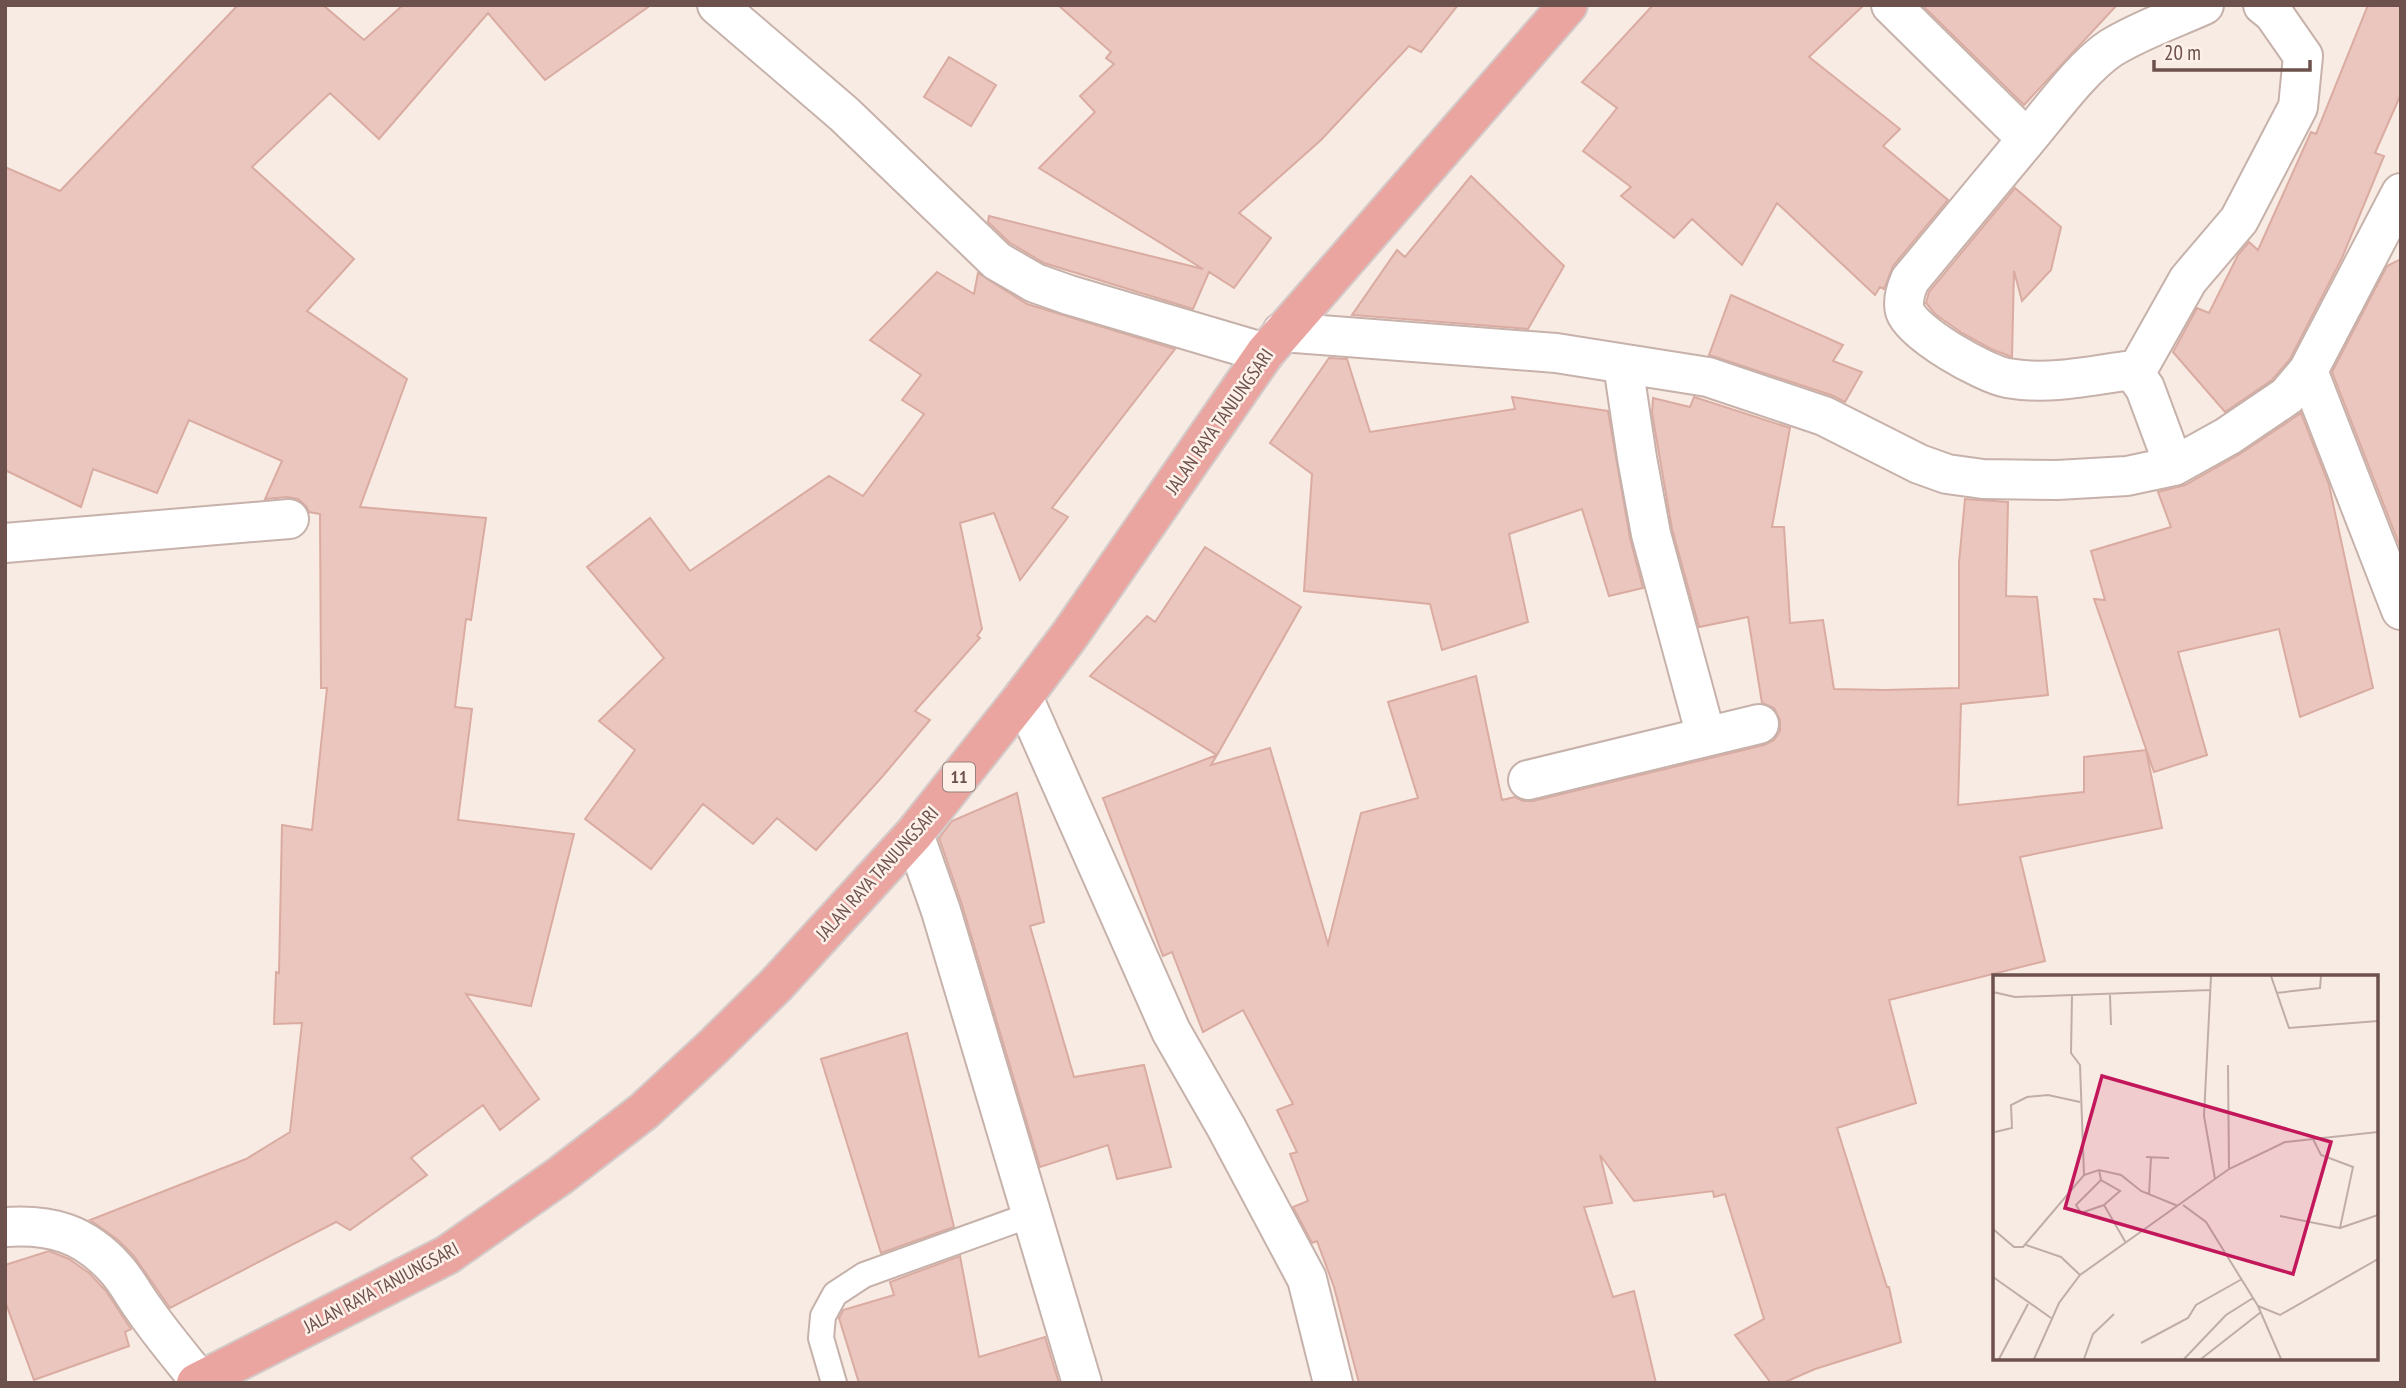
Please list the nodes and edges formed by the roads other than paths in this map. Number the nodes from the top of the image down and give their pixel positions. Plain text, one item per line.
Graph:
1 (718, 5) edge
2 (1568, 5) edge
3 (1891, 5) edge
4 (2204, 5) edge
5 (2263, 5) edge
6 (2027, 139) junction
7 (2401, 193) edge
8 (1274, 343) junction
9 (1623, 365) junction
10 (2308, 371) junction
11 (2134, 374) junction
12 (2175, 466) junction
13 (289, 519) dead end
14 (5, 544) edge
15 (2401, 610) edge
16 (1023, 697) junction
17 (1759, 724) dead end
18 (1706, 736) junction
19 (1528, 780) dead end
20 (914, 834) junction
21 (1033, 1214) junction
22 (5, 1227) edge
23 (199, 1382) edge
24 (835, 1383) edge
25 (1082, 1383) edge
26 (1333, 1383) edge

1 - 8 street
2 - 8 highway, JALAN RAYA TANJUNGSARI / 11
3 - 6 street
4 - 6 street
5 - 11 street
6 - 11 street
7 - 10 street
8 - 9 street
8 - 16 highway, JALAN RAYA TANJUNGSARI / 11
9 - 12 street
9 - 18 street
10 - 12 street
10 - 15 street
11 - 12 street
13 - 14 street
16 - 20 highway, JALAN RAYA TANJUNGSARI / 11
16 - 26 street
17 - 18 street
18 - 19 street
20 - 21 street
20 - 23 highway, JALAN RAYA TANJUNGSARI / 11
21 - 24 lane
21 - 25 street
22 - 23 street

